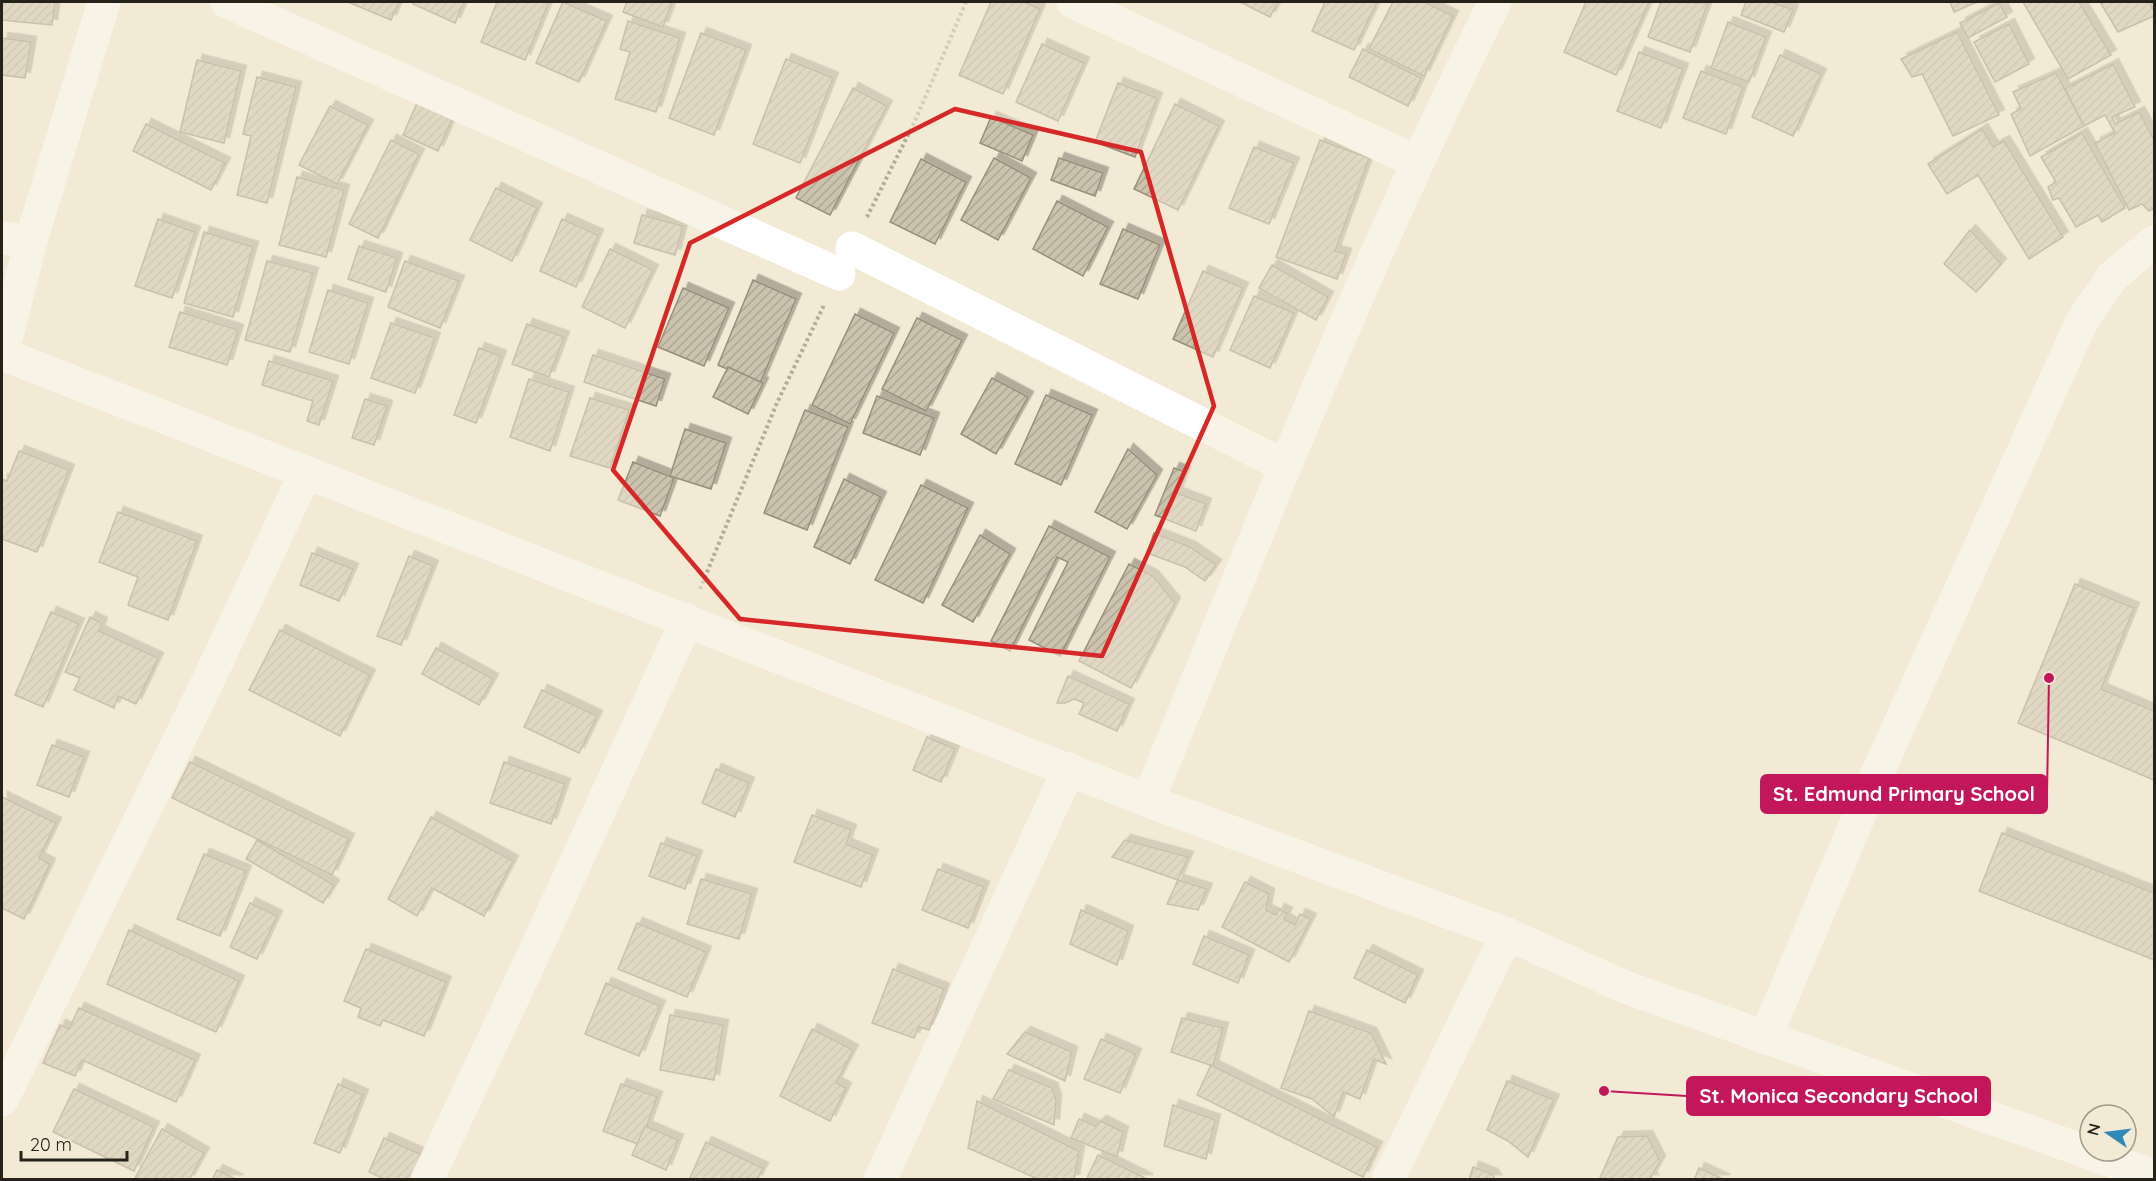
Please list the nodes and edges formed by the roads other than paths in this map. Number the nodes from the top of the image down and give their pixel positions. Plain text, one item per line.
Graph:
1 (104, 2) edge
2 (227, 2) edge
3 (1073, 2) edge
4 (1495, 2) edge
5 (1418, 162) junction
6 (16, 239) edge
7 (2154, 242) edge
8 (2, 354) edge
9 (1285, 466) junction
10 (306, 472) junction
11 (687, 620) junction
12 (1069, 769) junction
13 (1148, 801) junction
14 (1507, 934) junction
15 (1765, 1038) junction
16 (2, 1100) edge
17 (2144, 1175) edge
18 (427, 1179) edge
19 (880, 1179) edge
20 (1388, 1179) edge

1 - 6 street
2 - 9 street
3 - 5 street
4 - 5 street
5 - 9 street
6 - 8 street
7 - 15 street
8 - 10 street
9 - 13 street
10 - 11 street
10 - 16 street
11 - 12 street
11 - 18 street
12 - 13 street
12 - 19 street
13 - 14 street
14 - 15 street
14 - 20 street
15 - 17 street

